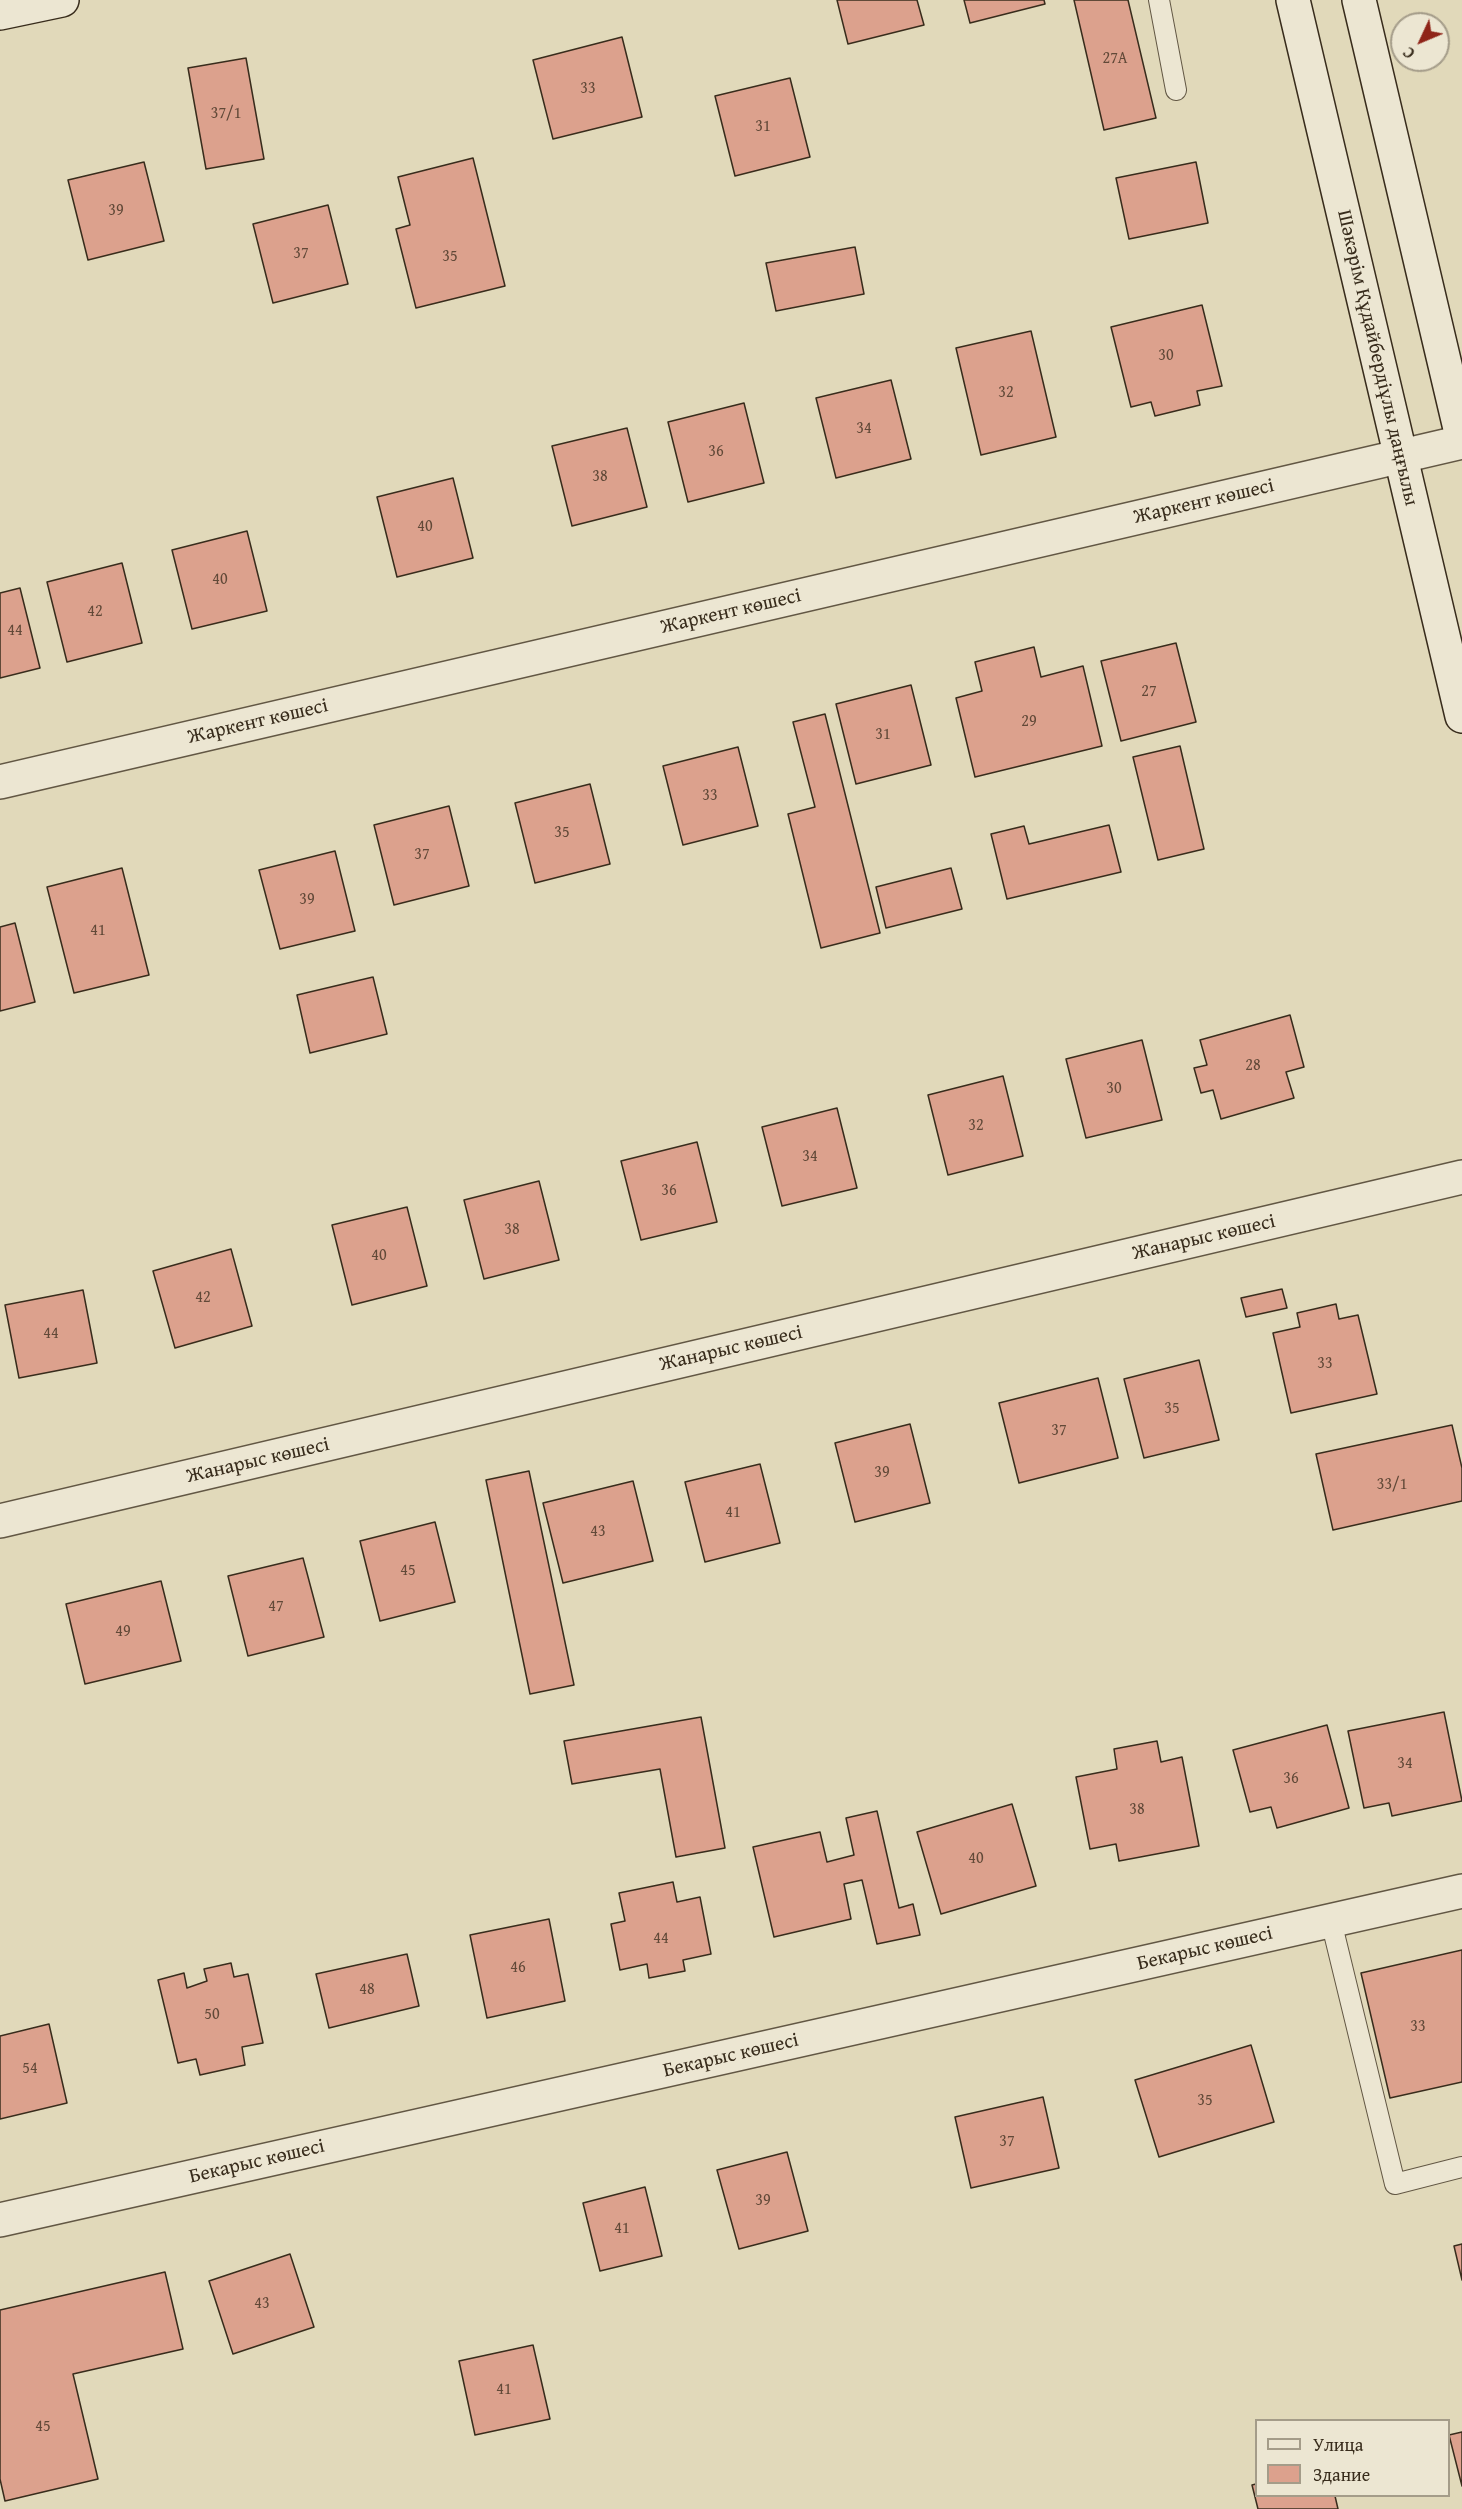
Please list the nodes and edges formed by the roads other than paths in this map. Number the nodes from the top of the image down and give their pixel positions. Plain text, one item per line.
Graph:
1 (62, 0) edge
2 (1159, 0) edge
3 (1293, 0) edge
4 (1359, 0) edge
5 (0, 13) edge
6 (1176, 90) dead end
7 (1462, 437) edge
8 (1462, 442) edge
9 (1400, 457) junction
10 (1462, 716) edge
11 (0, 782) edge
12 (1462, 1178) edge
13 (0, 1521) edge
14 (1462, 1891) edge
15 (1331, 1921) junction
16 (1462, 2167) edge
17 (0, 2220) edge

1 - 5 street
2 - 6 lane
3 - 9 street, Шәкәрім Құдайбердіұлы даңғылы
4 - 7 street
8 - 9 street, Жаркент көшесі
9 - 10 street, Шәкәрім Құдайбердіұлы даңғылы
9 - 11 street, Жаркент көшесі
12 - 13 street, Жанарыс көшесі
14 - 15 street, Бекарыс көшесі
15 - 16 lane
15 - 17 street, Бекарыс көшесі

